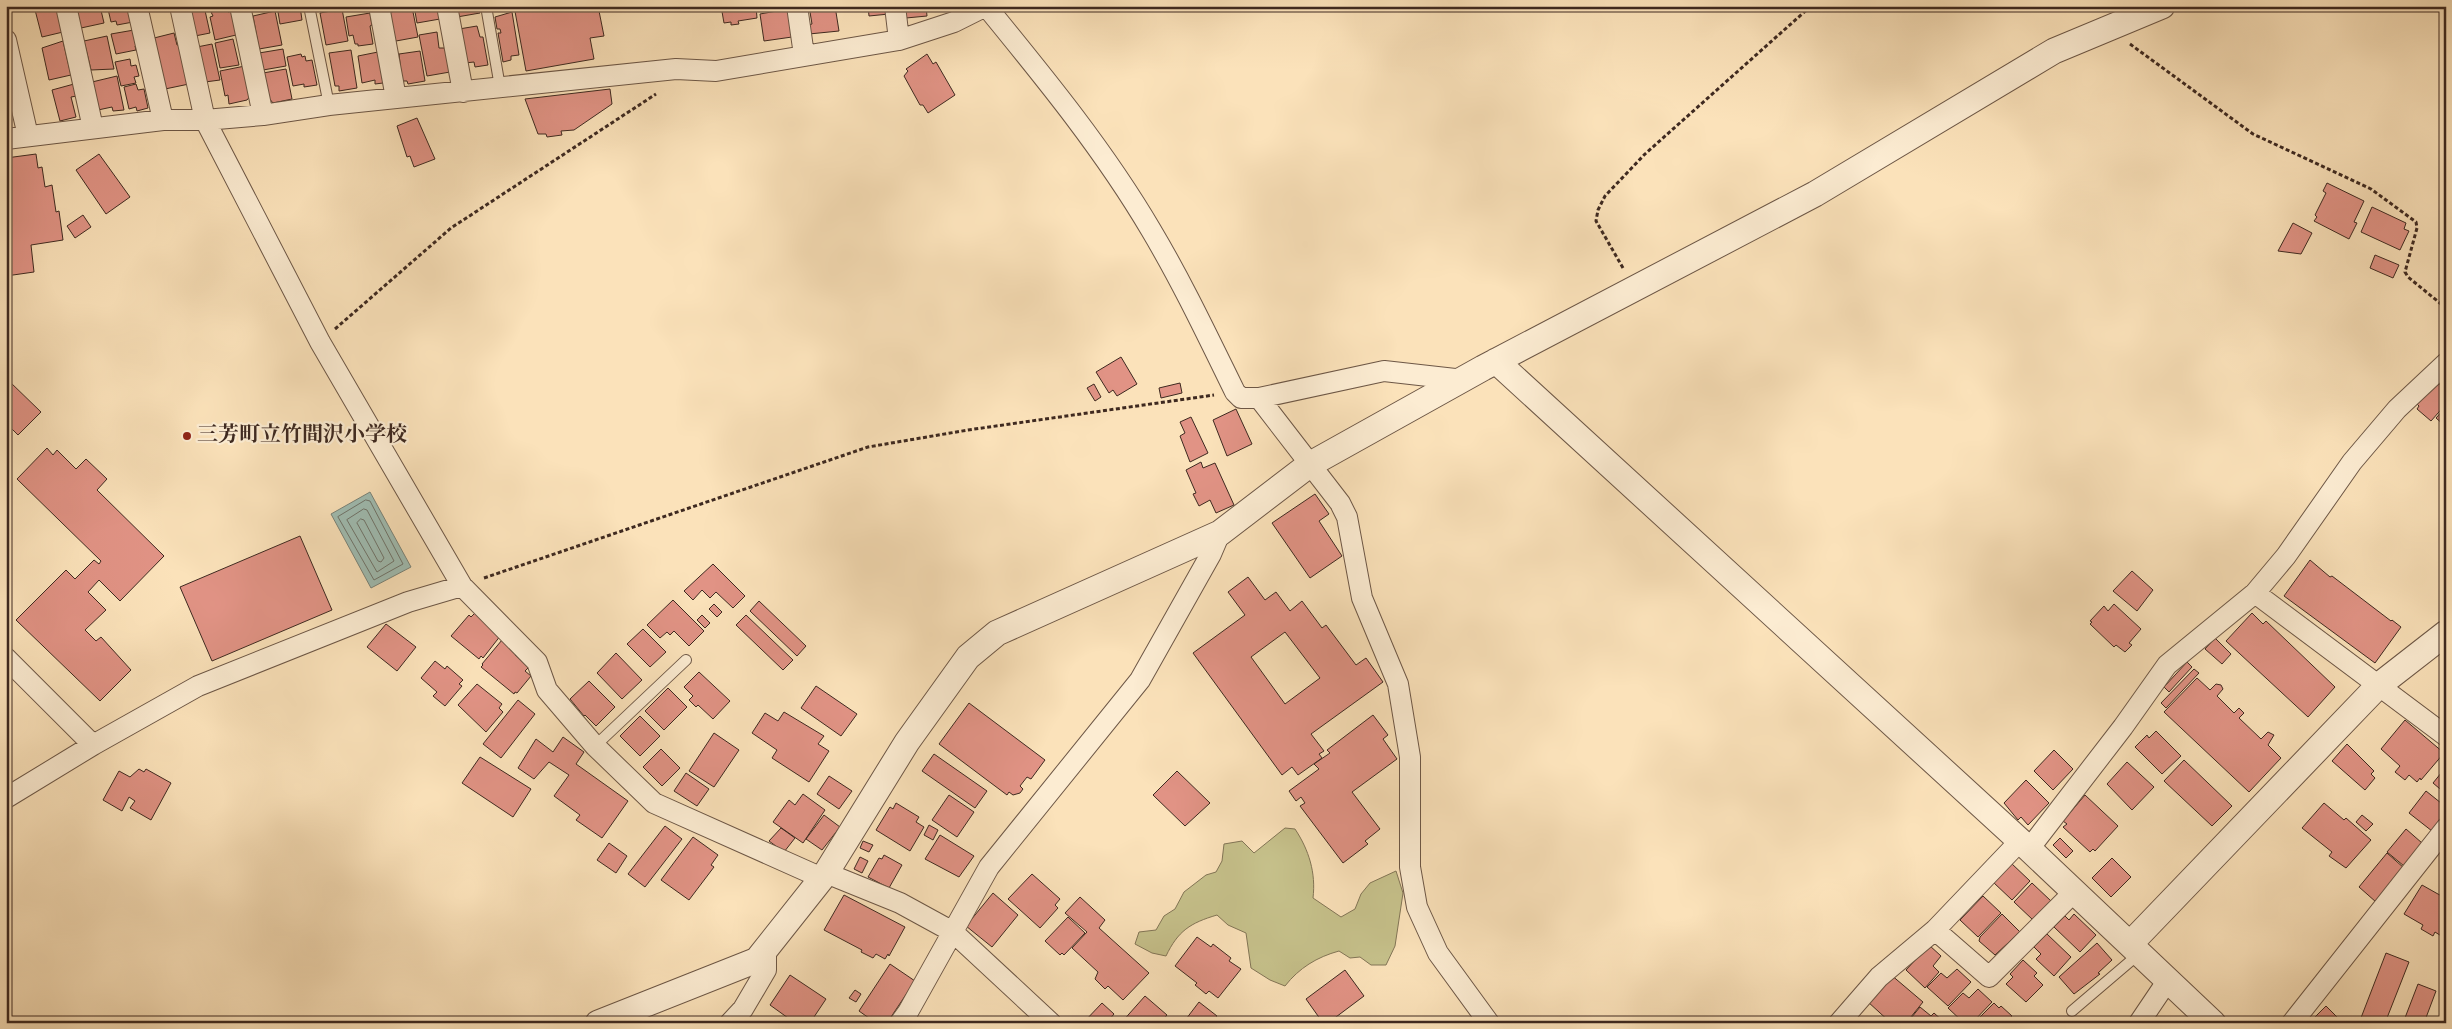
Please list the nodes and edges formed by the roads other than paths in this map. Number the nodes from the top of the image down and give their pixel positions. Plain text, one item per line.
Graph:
1 (66, 6) edge
2 (136, 6) edge
3 (180, 6) edge
4 (240, 6) edge
5 (309, 6) edge
6 (379, 6) edge
7 (447, 6) edge
8 (486, 6) edge
9 (797, 6) edge
10 (895, 6) edge
11 (986, 6) edge
12 (2162, 6) edge
13 (6, 40) edge
14 (899, 40) junction
15 (804, 55) junction
16 (500, 87) junction
17 (463, 92) junction
18 (396, 98) junction
19 (329, 105) junction
20 (263, 115) junction
21 (163, 120) junction
22 (205, 120) junction
23 (94, 128) junction
24 (28, 136) junction
25 (6, 139) edge
26 (1496, 361) junction
27 (2446, 363) edge
28 (1464, 380) junction
29 (1258, 398) junction
30 (1309, 465) junction
31 (1220, 533) junction
32 (462, 586) junction
33 (2255, 593) junction
34 (2446, 633) edge
35 (6, 658) edge
36 (686, 660) dead end
37 (2378, 686) junction
38 (2446, 736) edge
39 (93, 745) junction
40 (595, 746) junction
41 (6, 798) edge
42 (2446, 828) edge
43 (2024, 845) junction
44 (824, 876) junction
45 (2074, 892) junction
46 (1936, 930) junction
47 (953, 932) junction
48 (766, 949) junction
49 (2135, 949) junction
50 (2168, 980) junction
51 (2072, 1012) dead end
52 (598, 1023) edge
53 (730, 1023) edge
54 (900, 1023) edge
55 (1051, 1023) edge
56 (1489, 1023) edge
57 (1839, 1023) edge
58 (2139, 1023) edge
59 (2213, 1023) edge
60 (2292, 1023) edge

1 - 23 street
2 - 21 street
3 - 22 street
4 - 20 street
5 - 19 lane
6 - 18 street
7 - 17 street
8 - 16 lane
9 - 15 street
10 - 14 street
11 - 14 street
11 - 29 street
12 - 26 street
13 - 24 street
14 - 15 street
15 - 16 street
16 - 17 street
17 - 18 street
18 - 19 street
19 - 20 street
20 - 22 street
21 - 22 street
21 - 23 street
22 - 32 street
23 - 24 street
24 - 25 street
26 - 28 street
26 - 43 street
27 - 33 street
28 - 29 street
28 - 30 street
29 - 30 street
30 - 31 street
30 - 56 street
31 - 44 street
31 - 47 street
32 - 39 street
32 - 40 street
33 - 37 street
33 - 43 street
34 - 37 street
35 - 39 street
36 - 40 lane
37 - 38 street
37 - 49 street
39 - 41 street
40 - 44 street
42 - 60 street
43 - 45 street
43 - 46 street
44 - 47 street
44 - 48 street
45 - 46 street
45 - 49 street
46 - 57 street
47 - 54 street
47 - 55 street
48 - 52 street
48 - 53 street
49 - 50 street
49 - 51 lane
50 - 58 street
50 - 59 street

